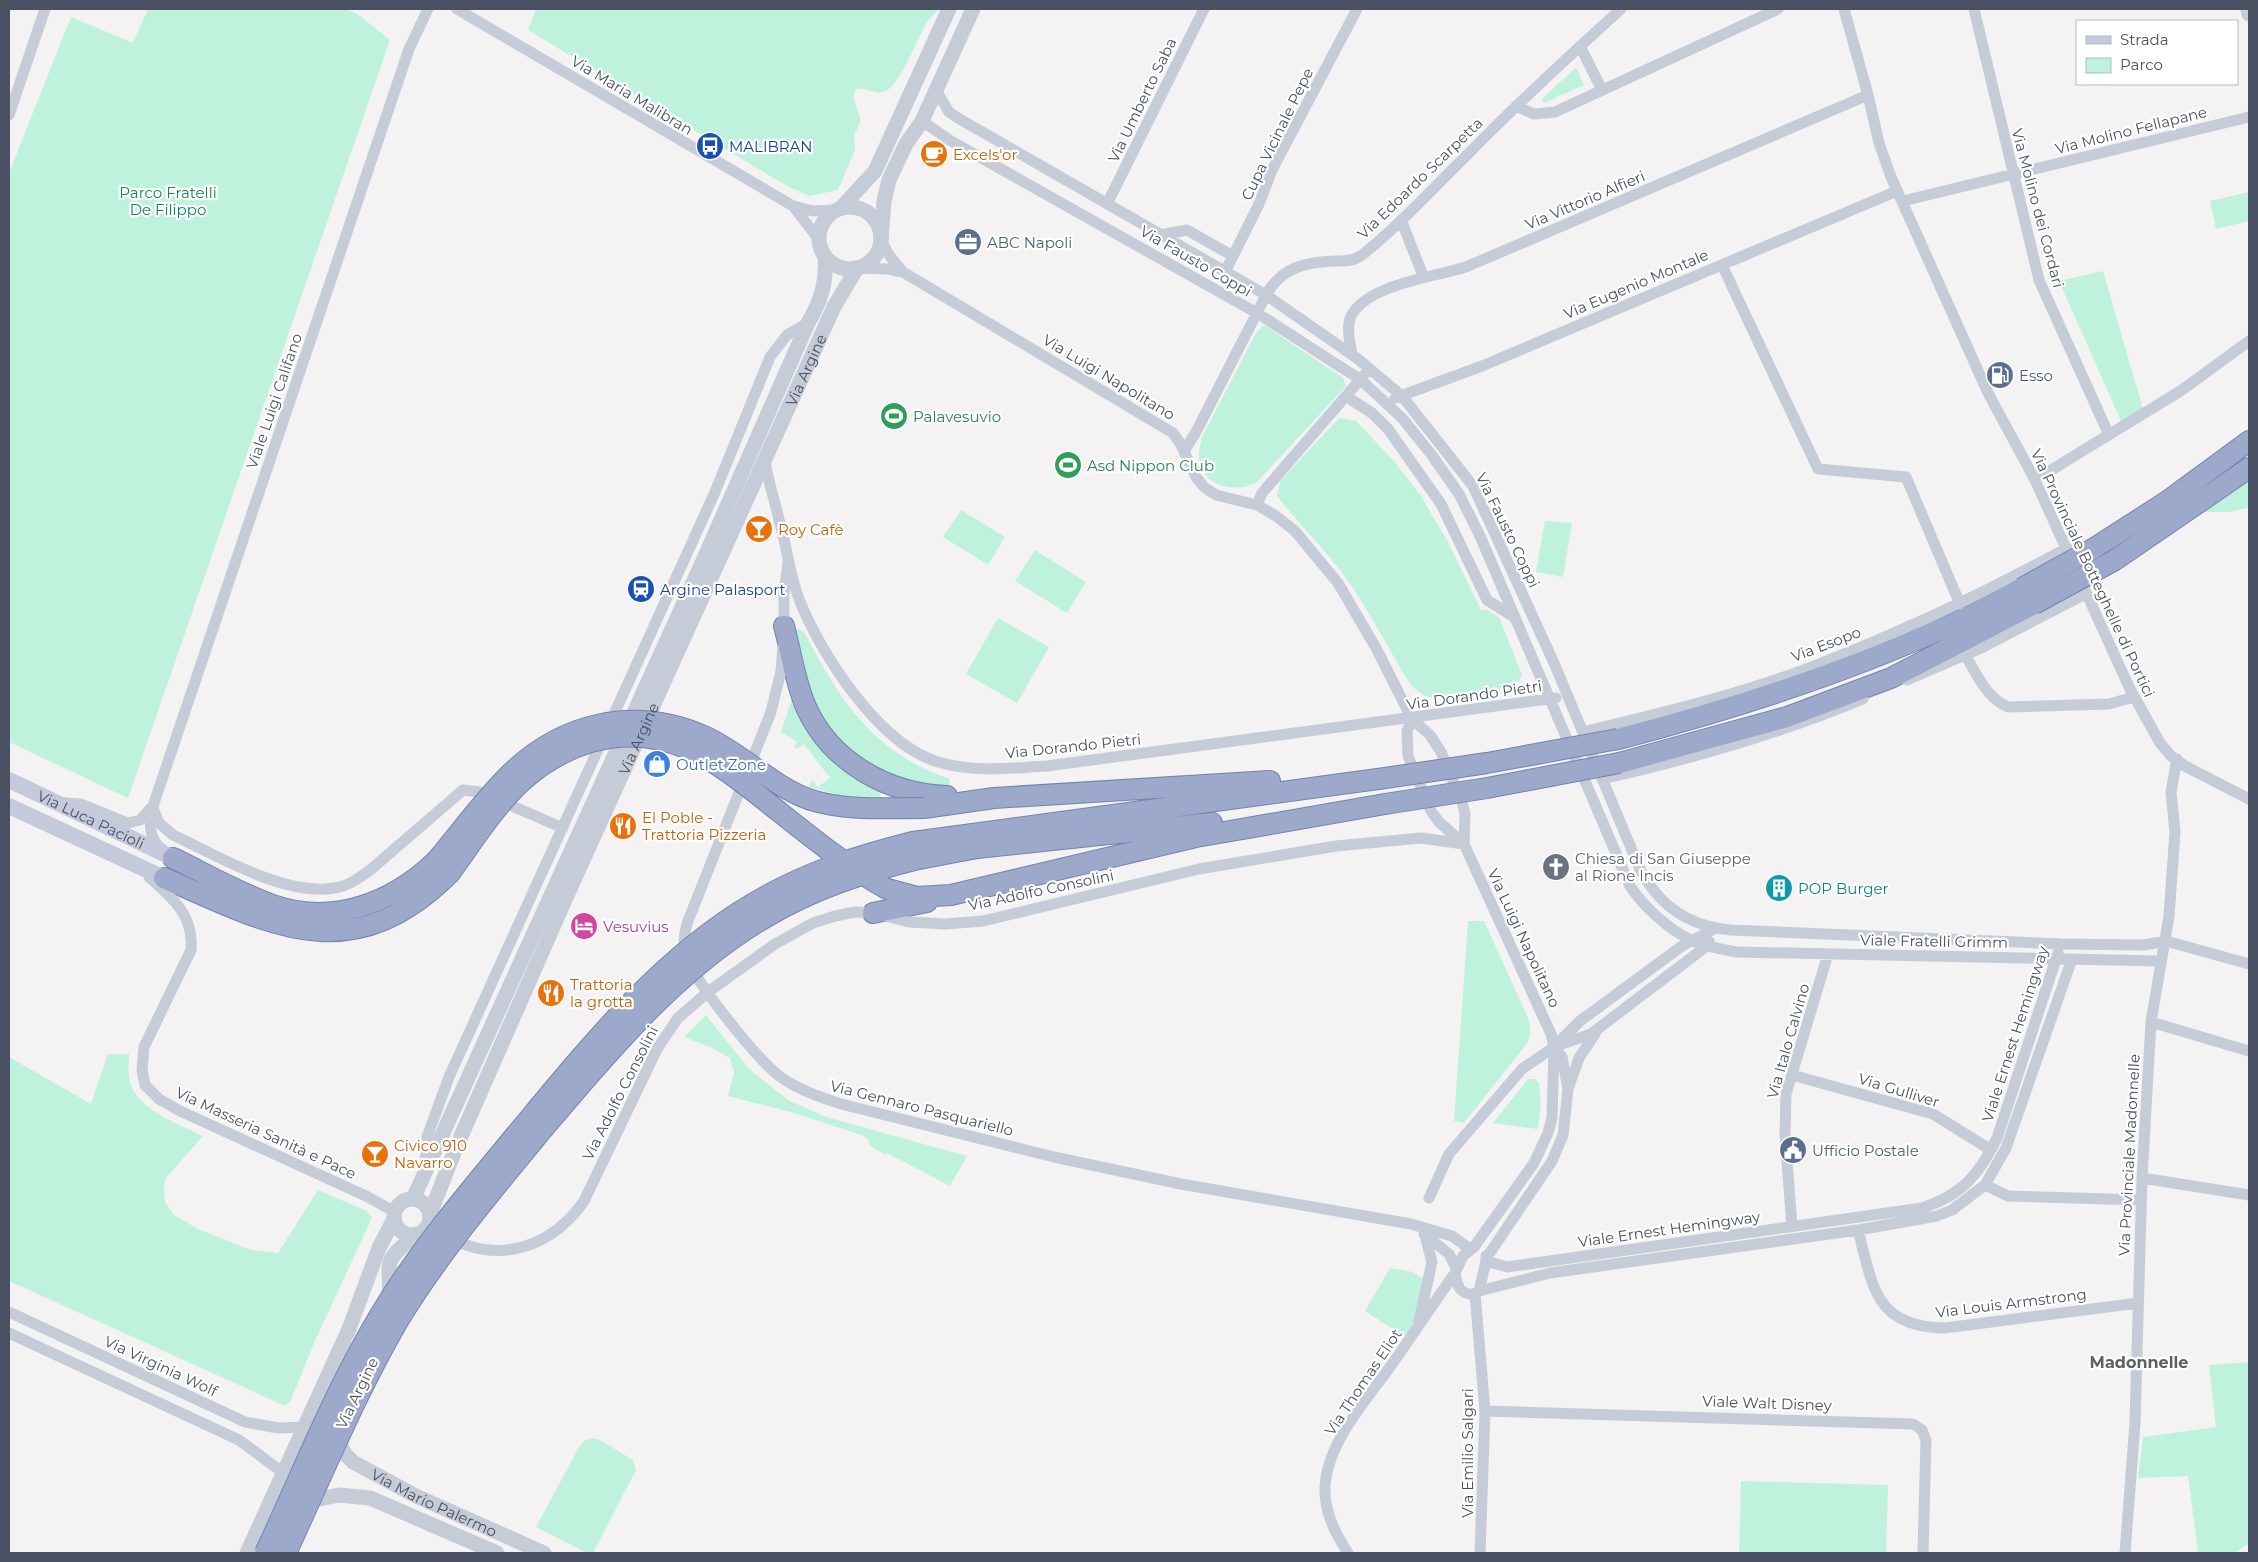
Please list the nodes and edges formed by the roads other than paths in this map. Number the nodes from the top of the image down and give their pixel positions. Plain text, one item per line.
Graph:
1 (44, 9) edge
2 (428, 9) edge
3 (457, 9) edge
4 (949, 9) edge
5 (973, 9) edge
6 (1204, 9) edge
7 (1357, 9) edge
8 (1621, 9) edge
9 (1778, 9) edge
10 (1844, 9) edge
11 (1974, 9) edge
12 (2248, 9) edge
13 (2249, 14) edge
14 (1580, 46) junction
15 (936, 90) junction
16 (1602, 90) junction
17 (1868, 94) junction
18 (1516, 106) junction
19 (9, 114) edge
20 (2249, 117) edge
21 (922, 121) junction
22 (2012, 174) junction
23 (1897, 190) junction
24 (1903, 201) junction
25 (1107, 204) junction
26 (793, 206) junction
27 (839, 209) junction
28 (1401, 220) junction
29 (1160, 235) junction
30 (820, 240) junction
31 (881, 240) junction
32 (825, 256) junction
33 (1233, 256) junction
34 (1722, 264) junction
35 (858, 268) junction
36 (903, 272) junction
37 (1225, 272) junction
38 (1424, 278) junction
39 (1266, 296) junction
40 (1257, 314) junction
41 (808, 323) junction
42 (2249, 340) edge
43 (1352, 354) junction
44 (1370, 368) junction
45 (1361, 380) junction
46 (1402, 396) junction
47 (1347, 397) junction
48 (1386, 401) junction
49 (2109, 435) junction
50 (2249, 441) edge
51 (1184, 451) junction
52 (765, 463) junction
53 (2249, 468) edge
54 (2035, 480) junction
55 (1257, 505) junction
56 (2067, 548) junction
57 (788, 562) junction
58 (2085, 594) junction
59 (1960, 604) junction
60 (1514, 617) junction
61 (784, 626) junction
62 (1965, 655) junction
63 (1568, 697) junction
64 (2134, 697) junction
65 (1550, 699) junction
66 (1412, 718) junction
67 (1583, 732) junction
68 (2177, 759) junction
69 (1602, 779) junction
70 (9, 780) edge
71 (1352, 782) junction
72 (994, 798) junction
73 (2249, 799) edge
74 (56, 802) junction
75 (1385, 804) junction
76 (9, 806) edge
77 (153, 806) junction
78 (563, 828) junction
79 (1464, 844) junction
80 (914, 851) junction
81 (173, 858) junction
82 (131, 862) junction
83 (443, 867) junction
84 (164, 878) joint
85 (951, 895) junction
86 (873, 913) junction
87 (1714, 929) junction
88 (1691, 940) junction
89 (2166, 941) junction
90 (2061, 944) junction
91 (1708, 945) junction
92 (1828, 954) junction
93 (2056, 959) junction
94 (2072, 959) junction
95 (2160, 961) junction
96 (2249, 964) edge
97 (708, 992) junction
98 (2151, 1022) junction
99 (1601, 1027) junction
100 (1554, 1047) junction
101 (2249, 1051) edge
102 (1792, 1076) junction
103 (1568, 1089) junction
104 (1991, 1150) junction
105 (425, 1171) junction
106 (2142, 1178) junction
107 (1985, 1185) junction
108 (2249, 1195) edge
109 (1429, 1198) dead end
110 (413, 1199) junction
111 (2141, 1200) junction
112 (394, 1216) junction
113 (1411, 1224) junction
114 (424, 1225) junction
115 (1792, 1227) junction
116 (1858, 1230) junction
117 (1425, 1234) junction
118 (1472, 1248) junction
119 (1486, 1259) junction
120 (1456, 1271) junction
121 (1458, 1288) junction
122 (1444, 1289) junction
123 (1477, 1292) junction
124 (2138, 1303) junction
125 (9, 1312) edge
126 (1418, 1326) junction
127 (9, 1333) edge
128 (1485, 1411) junction
129 (306, 1427) junction
130 (335, 1438) junction
131 (285, 1474) junction
132 (305, 1502) junction
133 (255, 1549) edge
134 (280, 1553) edge
135 (286, 1553) edge
136 (497, 1553) edge
137 (544, 1553) edge
138 (1348, 1553) edge
139 (1480, 1553) edge
140 (1923, 1553) edge
141 (2125, 1553) edge

1 - 19 street
2 - 77 street, Viale Luigi Califano
3 - 26 street, Via Maria Malibran
4 - 27 street
5 - 15 street
6 - 25 street, Via Umberto Saba
7 - 33 street, Cupa Vicinale Pepe
8 - 14 street, Via Edoardo Scarpetta
9 - 16 street
10 - 17 street, Via Provinciale Botteghelle di Portici
11 - 22 street, Via Molino dei Cordari
12 - 13 street
14 - 16 street
14 - 18 street, Via Edoardo Scarpetta
15 - 21 street
15 - 25 street, Via Fausto Coppi
16 - 18 street
17 - 23 street, Via Provinciale Botteghelle di Portici
17 - 38 street, Via Vittorio Alfieri
18 - 28 street, Via Edoardo Scarpetta
20 - 22 street, Via Molino Fellapane
21 - 31 street
21 - 40 street, Via Fausto Coppi
22 - 24 street, Via Molino Fellapane
22 - 49 street, Via Molino dei Cordari
23 - 24 street, Via Provinciale Botteghelle di Portici
23 - 34 street, Via Eugenio Montale
24 - 54 street, Via Provinciale Botteghelle di Portici
25 - 29 street, Via Fausto Coppi
26 - 27 street, Via Maria Malibran
26 - 30 street, Via Maria Malibran
27 - 30 street
27 - 31 street
28 - 38 street
28 - 39 street, Via Edoardo Scarpetta
29 - 33 street, Via Fausto Coppi
29 - 37 street, Via Fausto Coppi
30 - 32 street
31 - 35 street
31 - 36 street, Via Luigi Napolitano
32 - 35 street
32 - 41 street, Via Argine
33 - 37 street, Cupa Vicinale Pepe
34 - 46 street, Via Eugenio Montale
34 - 59 street
35 - 36 street, Via Luigi Napolitano
35 - 52 street, Via Argine
36 - 51 street, Via Luigi Napolitano
37 - 39 street, Via Fausto Coppi
38 - 43 street, Via Vittorio Alfieri
39 - 40 street, Via Edoardo Scarpetta
39 - 43 street, Via Fausto Coppi
40 - 45 street, Via Fausto Coppi
40 - 51 street, Via Edoardo Scarpetta
41 - 78 street, Via Argine
41 - 105 street, Via Argine
42 - 49 street
43 - 44 street, Via Fausto Coppi
44 - 45 street
44 - 46 street, Via Fausto Coppi
45 - 47 street
45 - 48 street, Via Fausto Coppi
46 - 48 street, Via Eugenio Montale
46 - 63 street, Via Fausto Coppi
47 - 55 street
47 - 60 street
48 - 60 street, Via Fausto Coppi
49 - 54 street
50 - 71 highway, bridge
51 - 55 street, Via Luigi Napolitano
52 - 57 street, Via Dorando Pietri
52 - 114 street, Via Argine
53 - 75 highway, bridge
54 - 56 street, Via Provinciale Botteghelle di Portici
55 - 66 street, Via Luigi Napolitano
56 - 58 street, Via Provinciale Botteghelle di Portici
56 - 59 street, Via Esopo
57 - 61 street, Via Gennaro Pasquariello
57 - 66 street, Via Dorando Pietri
58 - 62 street
58 - 64 street, Via Provinciale Botteghelle di Portici
59 - 67 street, Via Esopo
60 - 65 street, Via Fausto Coppi
61 - 72 highway
61 - 97 street, Via Gennaro Pasquariello
62 - 64 street
62 - 69 street
63 - 65 street, Via Dorando Pietri
63 - 67 street, Via Fausto Coppi
64 - 68 street, Via Provinciale Botteghelle di Portici
65 - 66 street, Via Dorando Pietri
65 - 88 street, Via Fausto Coppi
66 - 79 street, Via Luigi Napolitano
66 - 79 street, Via Luigi Napolitano
67 - 69 street, Via Fausto Coppi
68 - 73 street, Via Provinciale Botteghelle di Portici
68 - 89 street, Via Provinciale Madonnelle
69 - 87 street, Via Fausto Coppi
70 - 74 main road, Via Luca Pacioli
71 - 72 highway
71 - 80 highway
72 - 83 highway, bridge
74 - 77 street
74 - 81 main road, Via Luca Pacioli
75 - 80 highway
75 - 85 highway
76 - 82 main road, Via Luca Pacioli
77 - 78 street
77 - 81 street, Viale Luigi Califano
78 - 105 street, Via Argine
79 - 86 street, Via Adolfo Consolini
79 - 100 street, Via Luigi Napolitano
80 - 133 highway, bridge
80 - 135 highway, bridge
81 - 83 highway
82 - 84 main road, Via Luca Pacioli
82 - 112 street, Via Masseria Sanità e Pace
83 - 84 highway
83 - 85 highway, bridge
85 - 86 highway
86 - 97 street, Via Adolfo Consolini
87 - 88 street, Viale Fratelli Grimm
87 - 90 street, Viale Fratelli Grimm
87 - 91 street
88 - 91 street, Viale Fratelli Grimm
88 - 100 street, Viale Fratelli Grimm
89 - 90 street, Viale Fratelli Grimm
89 - 95 street, Via Provinciale Madonnelle
89 - 96 street
90 - 93 street, Viale Ernest Hemingway
90 - 94 street, Viale Ernest Hemingway
91 - 92 street, Viale Fratelli Grimm
91 - 99 street
92 - 93 street, Viale Fratelli Grimm
92 - 102 street, Via Italo Calvino
93 - 94 street, Viale Fratelli Grimm
93 - 104 street, Viale Ernest Hemingway
94 - 95 street, Viale Fratelli Grimm
94 - 107 street, Viale Ernest Hemingway
95 - 98 street, Via Provinciale Madonnelle
97 - 113 street, Via Gennaro Pasquariello
97 - 114 street, Via Adolfo Consolini
98 - 101 street
98 - 106 street, Via Provinciale Madonnelle
99 - 100 street
99 - 103 street
100 - 103 street
100 - 109 street
100 - 118 street
102 - 104 street, Via Gulliver
102 - 115 street, Via Italo Calvino
103 - 119 street
104 - 115 street, Viale Ernest Hemingway
105 - 110 street, Via Argine
106 - 108 street
106 - 111 street, Via Provinciale Madonnelle
107 - 111 street
107 - 116 street, Viale Ernest Hemingway
110 - 112 street
110 - 114 street
111 - 124 street, Via Provinciale Madonnelle
112 - 114 street
112 - 129 street
113 - 117 street
113 - 118 street, Via Gennaro Pasquariello
114 - 130 street, Via Argine
115 - 119 street, Viale Ernest Hemingway
116 - 123 street, Viale Ernest Hemingway
116 - 124 street, Via Louis Armstrong
117 - 120 street
117 - 126 street
118 - 119 street, Viale Ernest Hemingway
118 - 120 street
119 - 123 street
120 - 121 street
120 - 122 street, Via Thomas Eliot
121 - 122 street
121 - 123 street
122 - 126 street, Via Thomas Eliot
123 - 128 street, Via Emilio Salgari
124 - 141 street, Via Provinciale Madonnelle
125 - 129 street, Via Virginia Wolf
126 - 138 street, Via Thomas Eliot
127 - 131 street
128 - 139 street, Via Emilio Salgari
128 - 140 street, Viale Walt Disney
129 - 131 street
130 - 132 street, Via Argine
130 - 137 street, Via Mario Palermo
131 - 133 street
132 - 134 street, Via Argine
132 - 136 street, Via Mario Palermo
133 - 134 street, Via Argine

